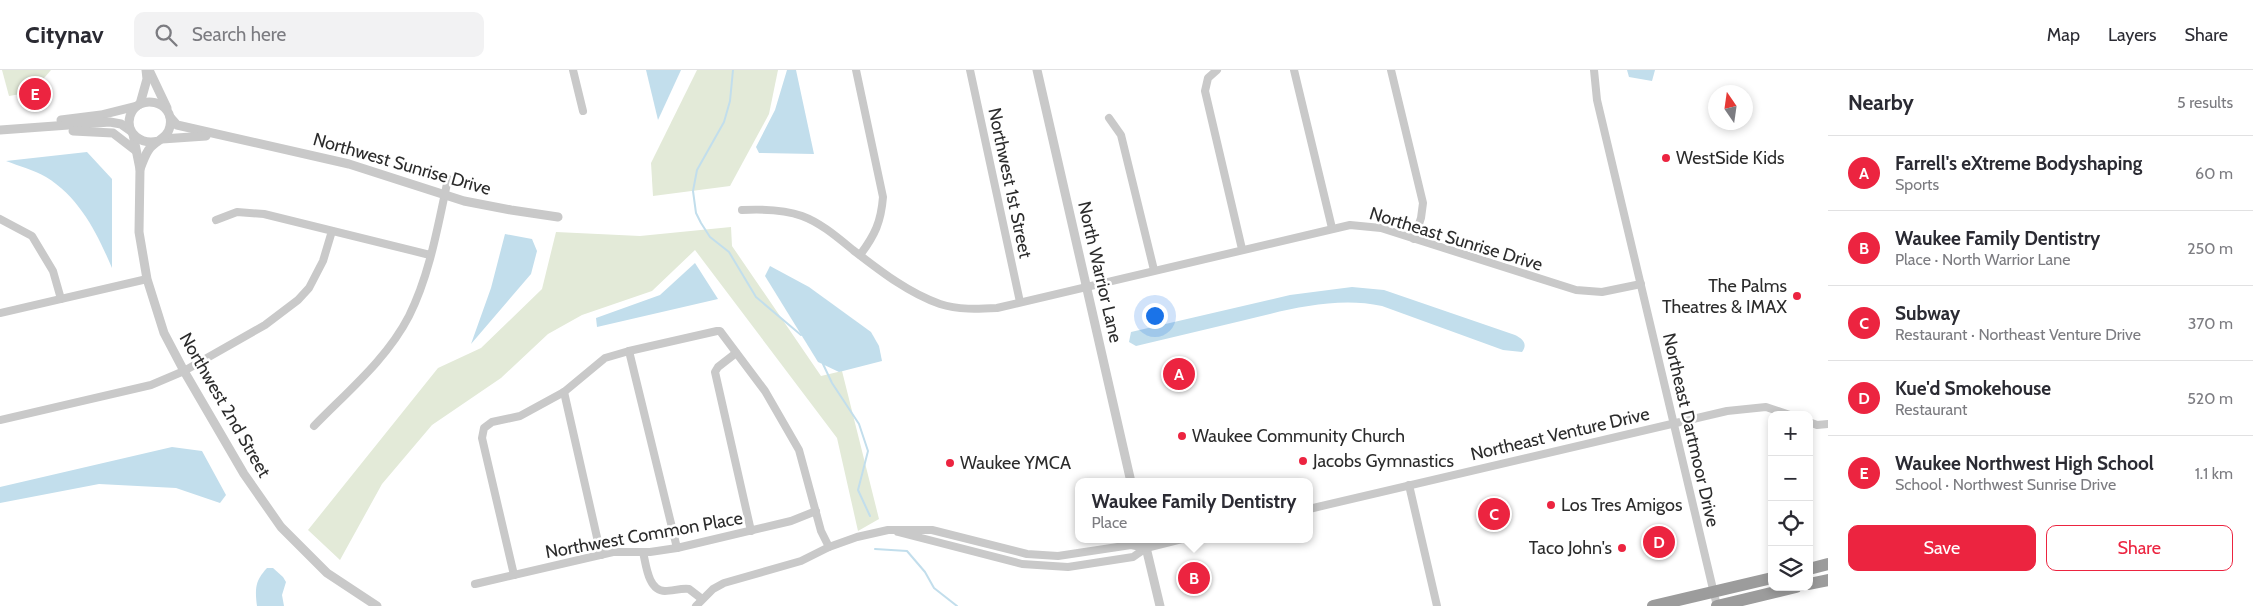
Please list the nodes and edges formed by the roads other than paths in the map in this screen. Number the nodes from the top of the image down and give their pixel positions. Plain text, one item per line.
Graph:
1 (148, 70) edge
2 (573, 70) edge
3 (856, 70) edge
4 (970, 70) edge
5 (1037, 70) edge
6 (1217, 70) edge
7 (1294, 70) edge
8 (1391, 70) edge
9 (1594, 70) edge
10 (139, 104) junction
11 (583, 110) dead end
12 (170, 115) junction
13 (1109, 118) dead end
14 (34, 127) junction
15 (0, 130) edge
16 (132, 132) junction
17 (237, 139) junction
18 (160, 140) junction
19 (135, 150) junction
20 (140, 169) junction
21 (448, 179) dead end
22 (444, 195) junction
23 (742, 210) dead end
24 (558, 217) dead end
25 (0, 219) edge
26 (216, 220) dead end
27 (1332, 228) junction
28 (332, 231) junction
29 (1414, 239) junction
30 (1242, 249) junction
31 (430, 255) junction
32 (860, 255) junction
33 (1154, 270) junction
34 (146, 279) junction
35 (1641, 284) junction
36 (1087, 286) junction
37 (61, 299) junction
38 (1020, 302) junction
39 (0, 313) edge
40 (629, 351) junction
41 (736, 353) junction
42 (184, 371) junction
43 (564, 392) junction
44 (1778, 411) edge
45 (0, 420) edge
46 (1674, 423) junction
47 (1813, 424) edge
48 (1828, 424) edge
49 (314, 426) dead end
50 (1130, 478) edge
51 (1409, 485) junction
52 (1313, 508) edge
53 (816, 511) junction
54 (888, 530) junction
55 (751, 531) junction
56 (1146, 543) edge
57 (830, 547) junction
58 (677, 548) junction
59 (643, 552) junction
60 (601, 555) junction
61 (1828, 564) edge
62 (1813, 568) edge
63 (514, 575) junction
64 (1768, 579) edge
65 (1828, 580) edge
66 (1813, 583) edge
67 (475, 584) dead end
68 (1779, 591) edge
69 (1713, 592) junction
70 (702, 599) junction
71 (377, 606) edge
72 (696, 606) edge
73 (1160, 606) edge
74 (1437, 606) edge
75 (1653, 606) edge
76 (1717, 606) edge

1 - 10 street
1 - 12 street
2 - 11 street
3 - 32 street
4 - 38 street, Northwest 1st Street
5 - 36 street, North Warrior Lane
6 - 30 street
7 - 27 street
8 - 29 street
9 - 35 street, Northeast Dartmoor Drive
10 - 12 street
10 - 14 street
10 - 16 street
12 - 17 street, Northwest Sunrise Drive
12 - 18 street
13 - 33 street
14 - 15 street
14 - 16 street
14 - 19 street
16 - 18 street
16 - 19 street, Northwest 2nd Street
17 - 18 street, Northwest Sunrise Drive
17 - 22 street, Northwest Sunrise Drive
18 - 20 street, Northwest 2nd Street
19 - 20 street, Northwest 2nd Street
20 - 34 street, Northwest 2nd Street
21 - 22 street
22 - 24 street, Northwest Sunrise Drive
22 - 31 street
23 - 32 street
25 - 37 street
26 - 28 street
27 - 29 street, Northeast Sunrise Drive
27 - 30 street, Northeast Sunrise Drive
28 - 31 street
28 - 42 street
29 - 35 street, Northeast Sunrise Drive
30 - 33 street, Northeast Sunrise Drive
31 - 49 street
32 - 38 street
33 - 36 street, Northeast Sunrise Drive
34 - 37 street
34 - 42 street, Northwest 2nd Street
35 - 46 street, Northeast Dartmoor Drive
36 - 38 street
36 - 50 street, North Warrior Lane
37 - 39 street
40 - 41 street
40 - 43 street
40 - 58 street
41 - 53 street
41 - 55 street
42 - 45 street
42 - 71 street, Northwest 2nd Street
43 - 60 street
43 - 63 street
44 - 46 street, Northeast Venture Drive
46 - 51 street, Northeast Venture Drive
46 - 69 street, Northeast Dartmoor Drive
47 - 48 street
51 - 52 street, Northeast Venture Drive
51 - 74 street
53 - 55 street, Northwest Common Place
53 - 57 street
54 - 56 street
54 - 56 street
54 - 57 street
55 - 58 street, Northwest Common Place
56 - 73 street
57 - 70 street
58 - 59 street, Northwest Common Place
59 - 60 street, Northwest Common Place
59 - 70 street
60 - 63 street, Northwest Common Place
61 - 62 highway
63 - 67 street, Northwest Common Place
64 - 69 highway
65 - 66 highway
68 - 76 highway
69 - 75 highway
69 - 76 street, Northeast Dartmoor Drive
70 - 72 street

